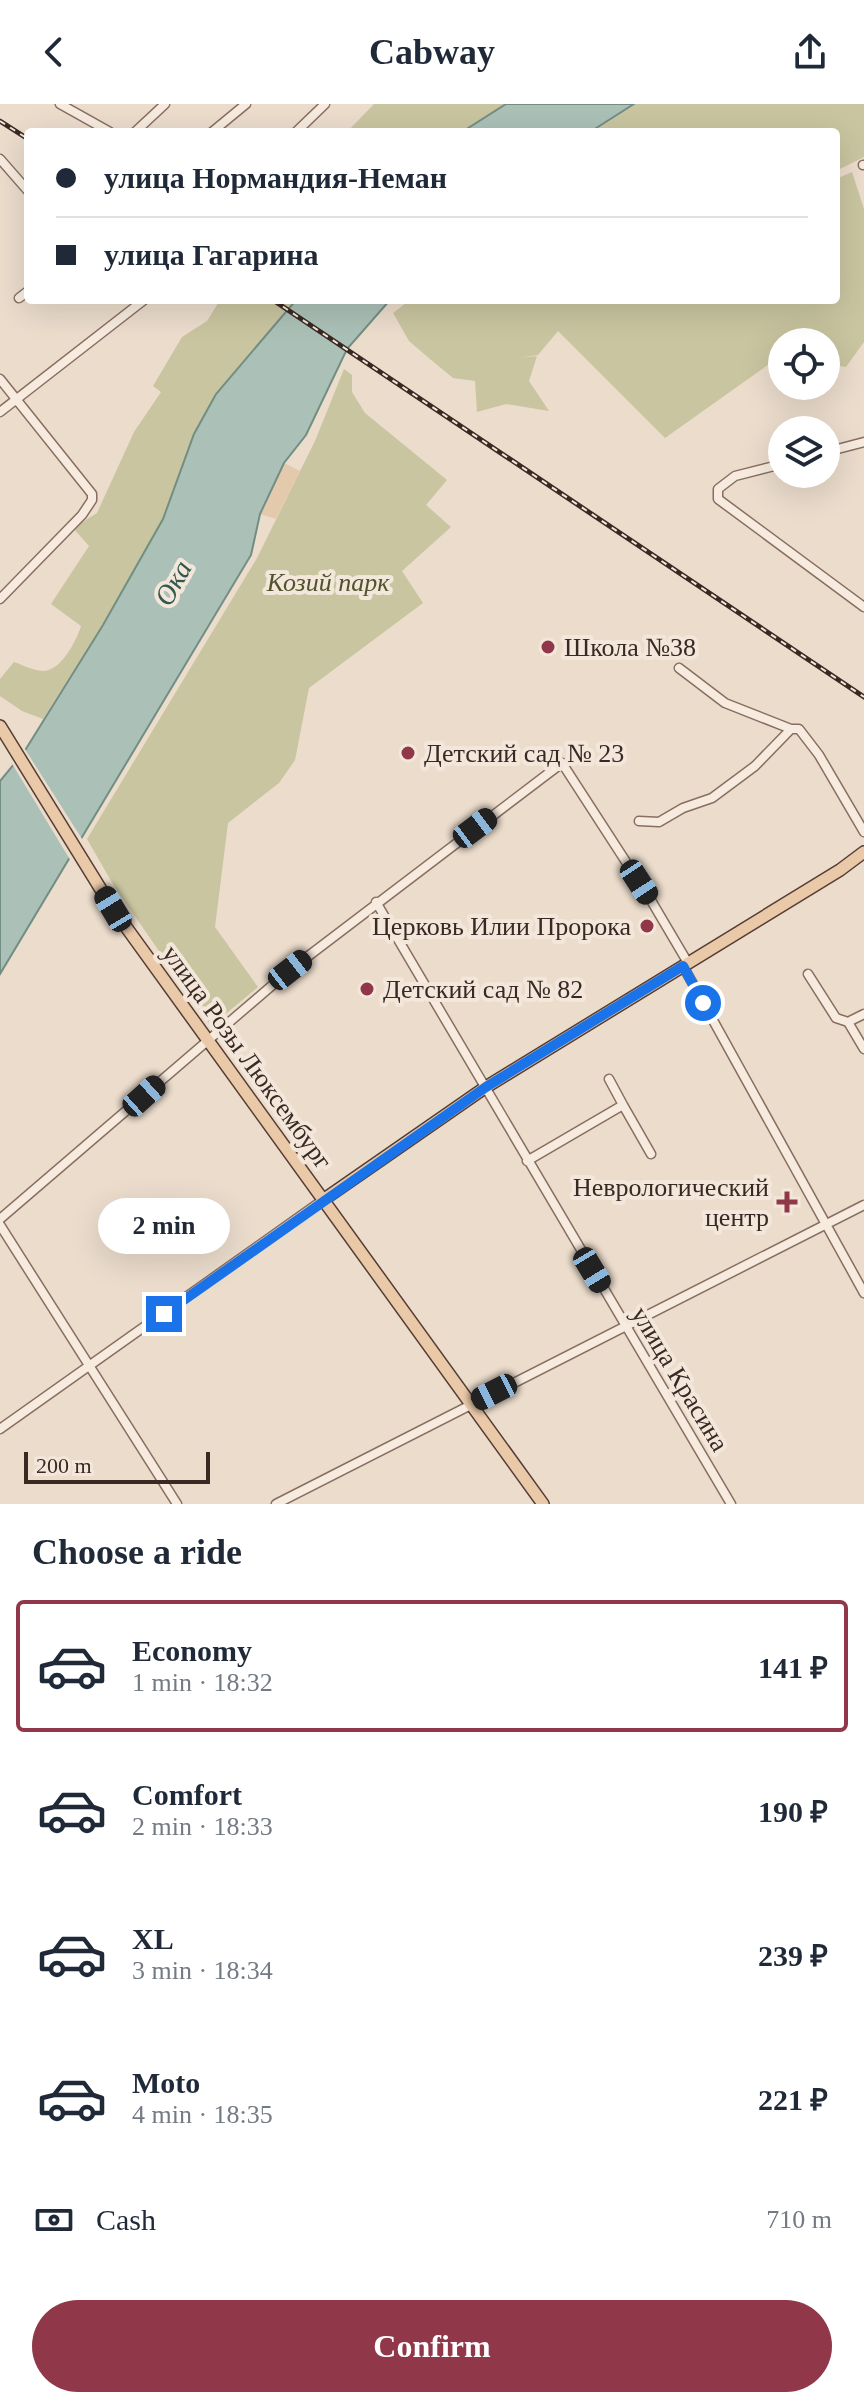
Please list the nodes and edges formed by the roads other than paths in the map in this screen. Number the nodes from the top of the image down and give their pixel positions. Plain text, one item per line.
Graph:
1 (60, 104) edge
2 (165, 104) edge
3 (246, 104) edge
4 (325, 104) edge
5 (103, 128) edge
6 (139, 128) edge
7 (217, 128) edge
8 (300, 128) edge
9 (0, 159) edge
10 (24, 186) edge
11 (24, 294) edge
12 (19, 298) dead end
13 (139, 304) edge
14 (0, 379) edge
15 (17, 399) junction
16 (0, 412) edge
17 (864, 442) edge
18 (840, 448) edge
19 (768, 468) edge
20 (0, 599) edge
21 (864, 607) edge
22 (679, 668) dead end
23 (0, 726) edge
24 (791, 729) junction
25 (639, 821) dead end
26 (864, 832) edge
27 (864, 852) edge
28 (376, 902) junction
29 (685, 965) junction
30 (808, 974) dead end
31 (864, 1014) edge
32 (848, 1022) junction
33 (207, 1040) junction
34 (864, 1049) edge
35 (609, 1079) dead end
36 (486, 1087) junction
37 (623, 1105) junction
38 (651, 1154) dead end
39 (527, 1161) junction
40 (323, 1200) junction
41 (864, 1205) edge
42 (0, 1222) edge
43 (826, 1225) junction
44 (864, 1293) edge
45 (625, 1325) junction
46 (89, 1368) junction
47 (471, 1404) junction
48 (0, 1429) edge
49 (177, 1504) edge
50 (276, 1504) edge
51 (543, 1504) edge
52 (731, 1504) edge

1 - 5 street
2 - 6 street
3 - 7 street
4 - 8 street
9 - 10 street
11 - 12 street
13 - 15 street
14 - 15 street
15 - 16 street
15 - 20 street
17 - 18 street
19 - 21 street
22 - 24 street
23 - 33 main road, улица Розы Люксембург
24 - 25 street
24 - 26 street
27 - 29 main road
28 - 29 street
28 - 33 street
28 - 36 street, улица Красина
29 - 36 main road
29 - 43 street
30 - 32 street
31 - 32 street
32 - 34 street
33 - 40 main road, улица Розы Люксембург
33 - 42 street
35 - 37 street
36 - 39 street, улица Красина
36 - 40 main road
37 - 38 street
37 - 39 street
39 - 45 street, улица Красина
40 - 46 street
40 - 47 main road, улица Розы Люксембург
41 - 43 street
42 - 46 street
43 - 44 street
43 - 45 street
45 - 47 street
45 - 52 street, улица Красина
46 - 48 street
46 - 49 street
47 - 50 street
47 - 51 main road, улица Розы Люксембург

